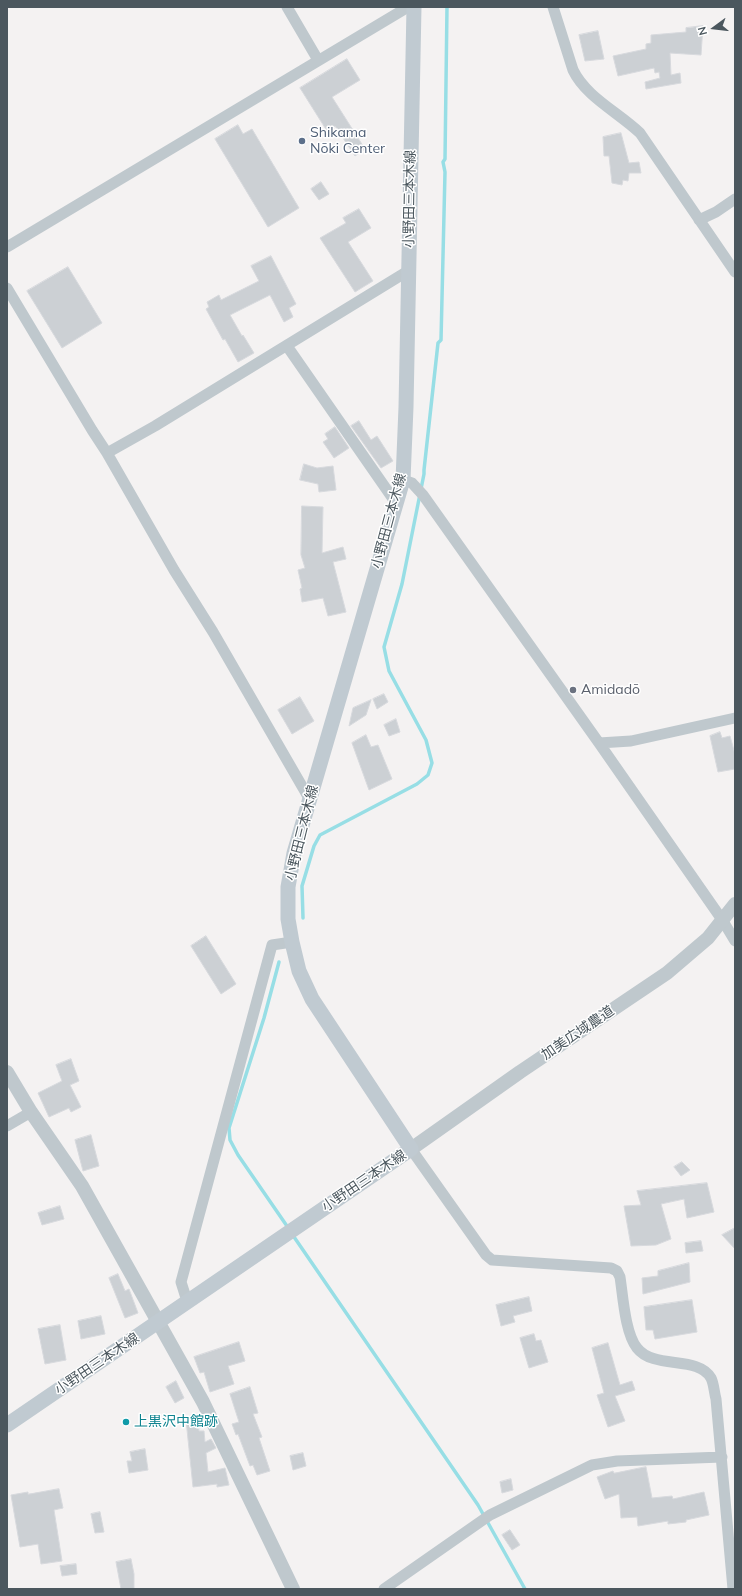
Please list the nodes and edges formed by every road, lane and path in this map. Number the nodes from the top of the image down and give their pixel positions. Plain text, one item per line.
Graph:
1 (287, 7) edge
2 (408, 7) edge
3 (414, 7) edge
4 (553, 7) edge
5 (318, 60) junction
6 (735, 199) edge
7 (699, 220) junction
8 (7, 247) edge
9 (408, 271) junction
10 (735, 272) edge
11 (7, 288) edge
12 (287, 346) junction
13 (108, 453) junction
14 (403, 480) junction
15 (396, 503) junction
16 (735, 718) edge
17 (599, 743) junction
18 (310, 800) junction
19 (735, 904) edge
20 (723, 921) junction
21 (735, 941) edge
22 (292, 942) junction
23 (7, 1072) edge
24 (31, 1112) junction
25 (7, 1126) edge
26 (411, 1149) junction
27 (187, 1301) junction
28 (158, 1323) junction
29 (7, 1425) edge
30 (722, 1457) junction
31 (732, 1548) edge
32 (293, 1589) edge
33 (384, 1589) edge
34 (733, 1589) edge

1 - 5 street
2 - 5 street
3 - 9 main road, 小野田三本木線
4 - 7 street
5 - 8 street
6 - 7 street
7 - 10 street
9 - 12 street
9 - 14 main road, 小野田三本木線
11 - 13 street
12 - 13 street
12 - 15 street
13 - 18 street
14 - 15 main road, 小野田三本木線
14 - 17 street
15 - 18 main road, 小野田三本木線
16 - 17 street
17 - 20 street
18 - 22 main road, 小野田三本木線
19 - 20 street, 加美広域農道
20 - 21 street
20 - 26 street, 加美広域農道
22 - 26 main road, 小野田三本木線
22 - 27 street
23 - 24 street
24 - 25 street
24 - 28 street
26 - 27 main road, 小野田三本木線
26 - 30 street
27 - 28 main road, 小野田三本木線
28 - 29 main road, 小野田三本木線
28 - 32 street
30 - 31 street
30 - 33 street
31 - 34 street

